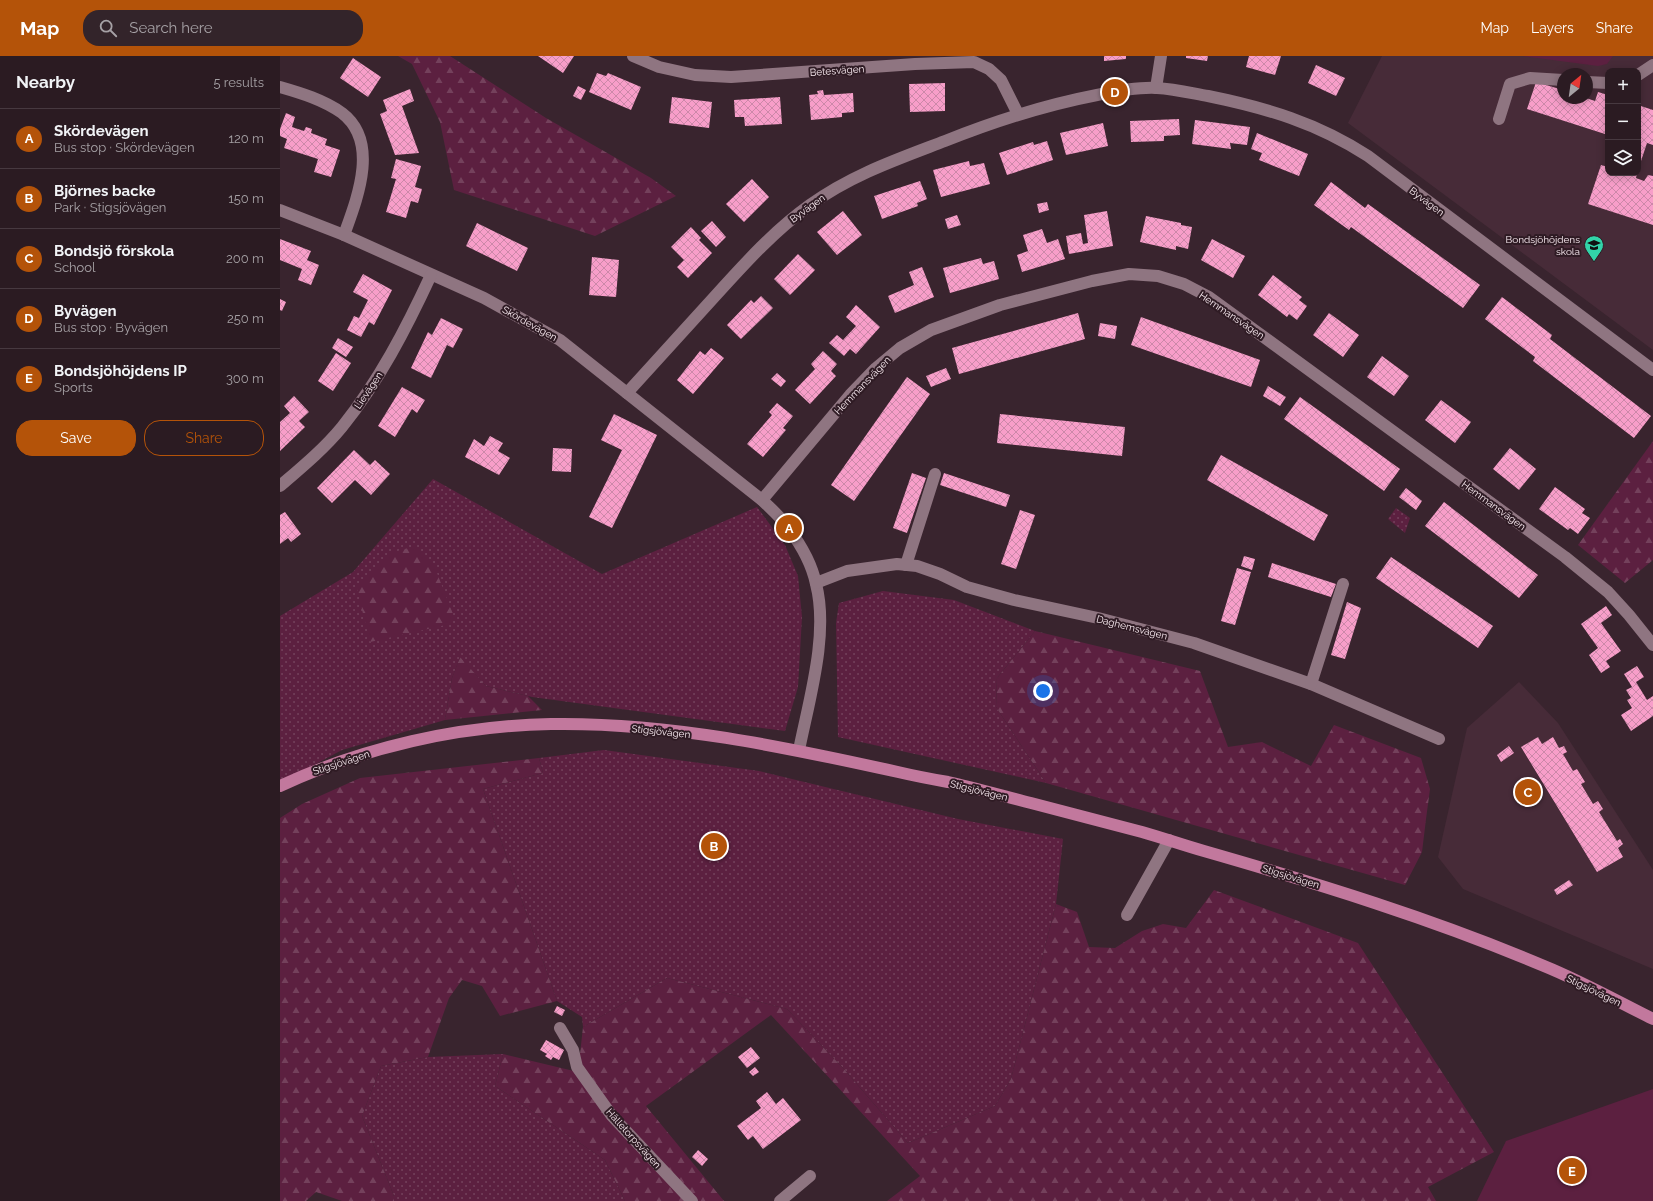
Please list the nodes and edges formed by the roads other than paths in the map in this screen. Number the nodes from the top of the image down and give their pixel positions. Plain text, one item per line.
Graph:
1 (633, 56) edge
2 (1161, 56) edge
3 (1653, 65) edge
4 (1641, 73) edge
5 (1557, 80) edge
6 (1593, 82) edge
7 (1605, 83) edge
8 (280, 87) edge
9 (1156, 88) junction
10 (1018, 114) junction
11 (1499, 119) dead end
12 (280, 210) edge
13 (344, 235) junction
14 (431, 275) junction
15 (1653, 370) edge
16 (628, 393) junction
17 (935, 474) dead end
18 (280, 486) edge
19 (762, 500) junction
20 (906, 565) junction
21 (816, 583) junction
22 (1343, 584) dead end
23 (1653, 645) edge
24 (1311, 684) junction
25 (1439, 739) dead end
26 (799, 750) junction
27 (280, 786) edge
28 (1169, 840) junction
29 (1127, 915) dead end
30 (1653, 1019) edge
31 (560, 1028) dead end
32 (810, 1176) dead end
33 (692, 1201) edge
34 (780, 1201) edge

1 - 10 street, Betesvägen
2 - 9 street
3 - 4 street
5 - 11 street
6 - 7 street
8 - 13 street
9 - 10 street, Byvägen
9 - 15 street, Byvägen
10 - 16 street, Byvägen
12 - 13 street, Skördevägen
13 - 14 street, Skördevägen
14 - 16 street, Skördevägen
14 - 18 street, Lievägen
16 - 19 street, Skördevägen
17 - 20 street
19 - 21 street, Skördevägen
19 - 23 street, Hemmansvägen
20 - 21 street, Daghemsvägen
20 - 24 street, Daghemsvägen
21 - 26 street, Skördevägen
22 - 24 street
24 - 25 street, Daghemsvägen
26 - 27 main road, Stigsjövägen
26 - 28 main road, Stigsjövägen
28 - 29 street
28 - 30 main road, Stigsjövägen
31 - 33 street, Hälletorpsvägen
32 - 34 street

